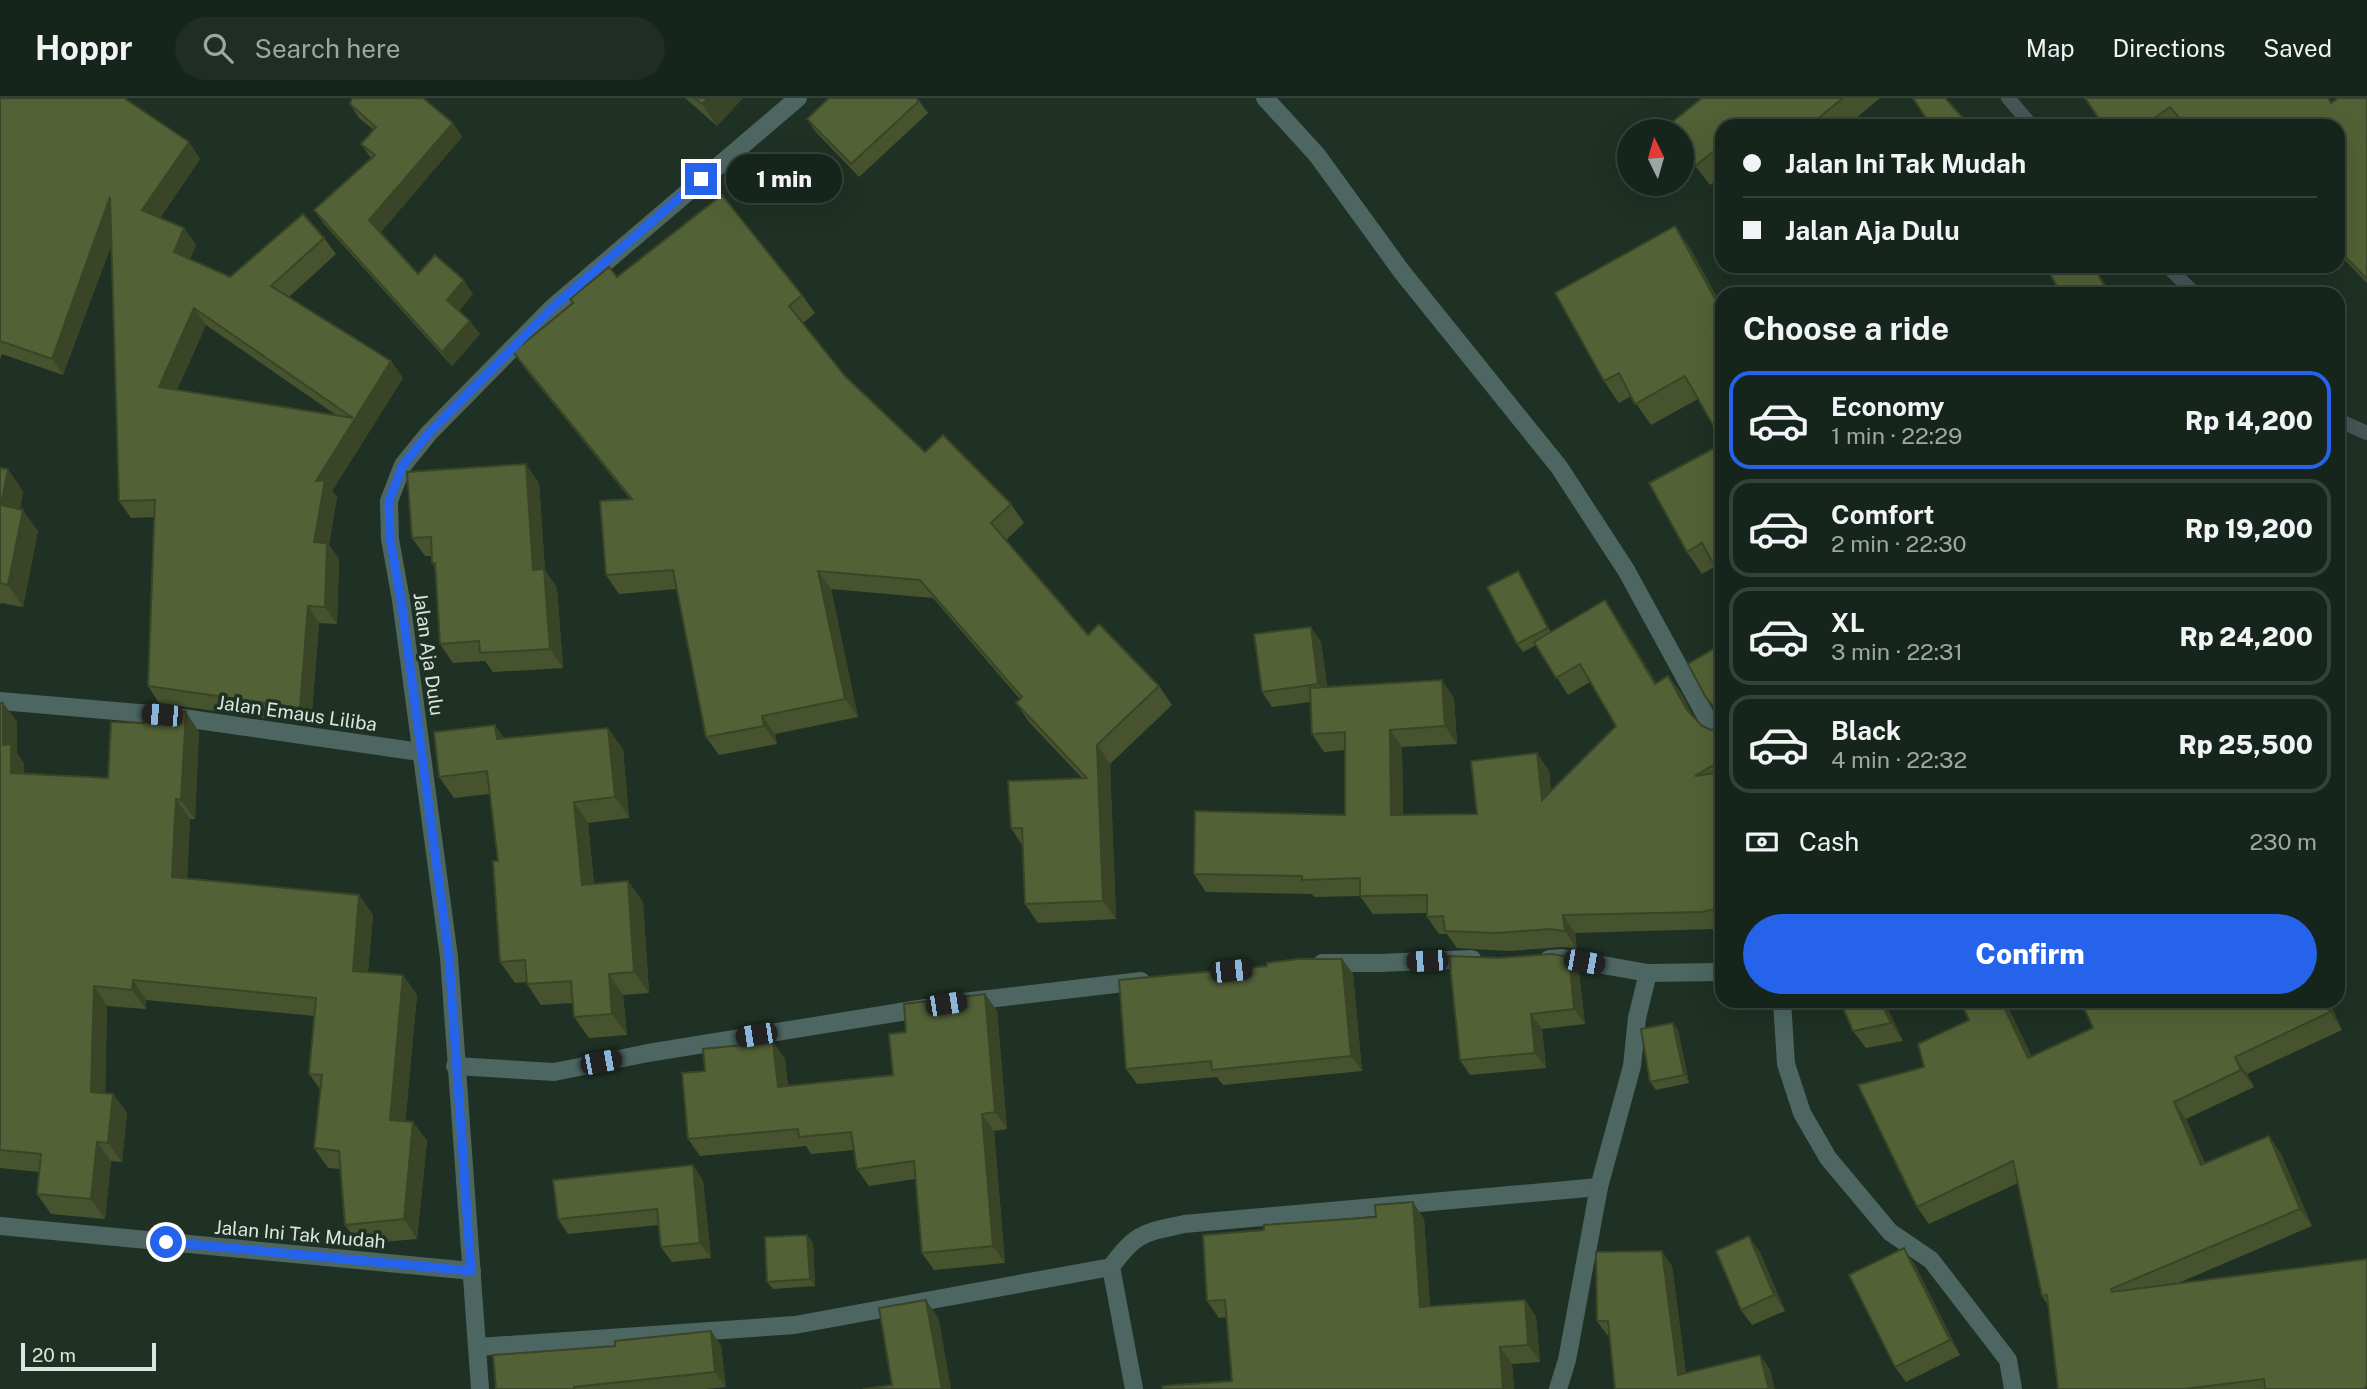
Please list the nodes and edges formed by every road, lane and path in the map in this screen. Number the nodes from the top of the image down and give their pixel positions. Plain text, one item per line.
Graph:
1 (798, 98) edge
2 (1265, 98) edge
3 (0, 701) edge
4 (1715, 728) edge
5 (420, 752) junction
6 (1486, 960) edge
7 (1536, 960) edge
8 (1308, 963) edge
9 (1715, 972) edge
10 (1648, 973) junction
11 (1161, 978) edge
12 (1782, 1008) edge
13 (455, 1066) junction
14 (1599, 1187) junction
15 (0, 1226) edge
16 (1111, 1267) junction
17 (471, 1271) junction
18 (478, 1347) junction
19 (480, 1389) edge
20 (1134, 1389) edge
21 (1558, 1389) edge
22 (2014, 1389) edge

1 - 5 street, Jalan Aja Dulu
2 - 4 street
3 - 5 street, Jalan Emaus Liliba
5 - 13 street, Jalan Aja Dulu
6 - 8 street
7 - 10 street
9 - 10 street
10 - 14 street
11 - 13 street
12 - 22 street
13 - 17 street, Jalan Aja Dulu
14 - 16 street
14 - 21 street
15 - 17 street, Jalan Ini Tak Mudah
16 - 18 street
16 - 20 street
17 - 18 street, Jalan Aja Dulu
18 - 19 street, Jalan Aja Dulu

